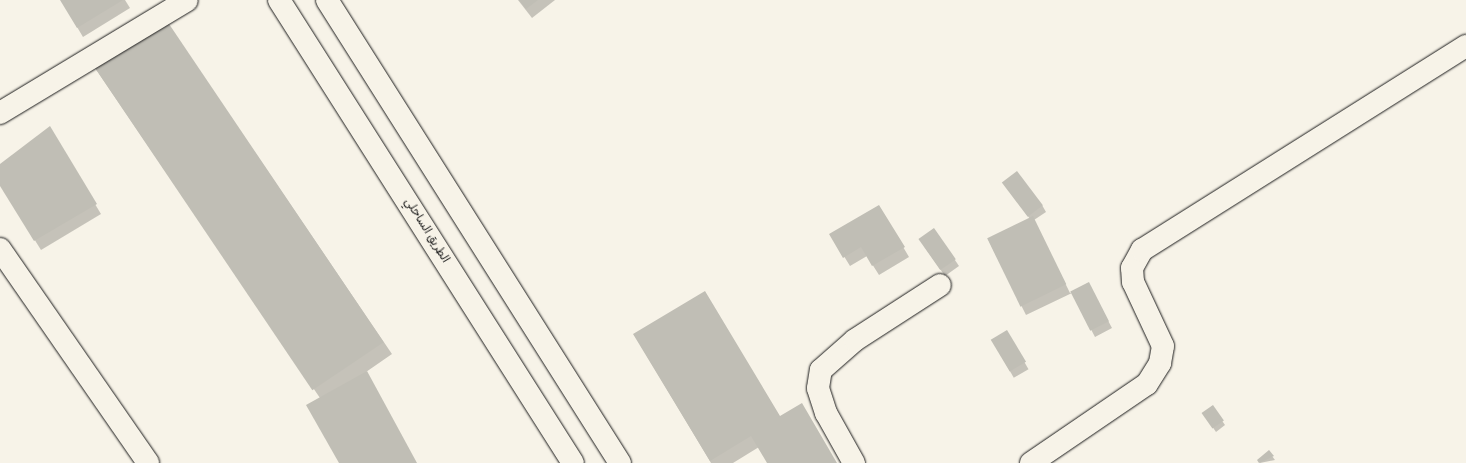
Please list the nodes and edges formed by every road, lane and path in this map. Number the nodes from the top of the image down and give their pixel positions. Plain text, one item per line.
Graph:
1 (187, 0) edge
2 (279, 0) edge
3 (327, 0) edge
4 (1466, 46) edge
5 (0, 113) edge
6 (0, 249) edge
7 (940, 285) dead end
8 (148, 463) edge
9 (573, 463) edge
10 (620, 463) edge
11 (854, 463) edge
12 (1031, 463) edge

1 - 5 main road
2 - 9 main road, الطريق الساحلي
3 - 10 main road
4 - 12 main road
6 - 8 main road
7 - 11 main road

